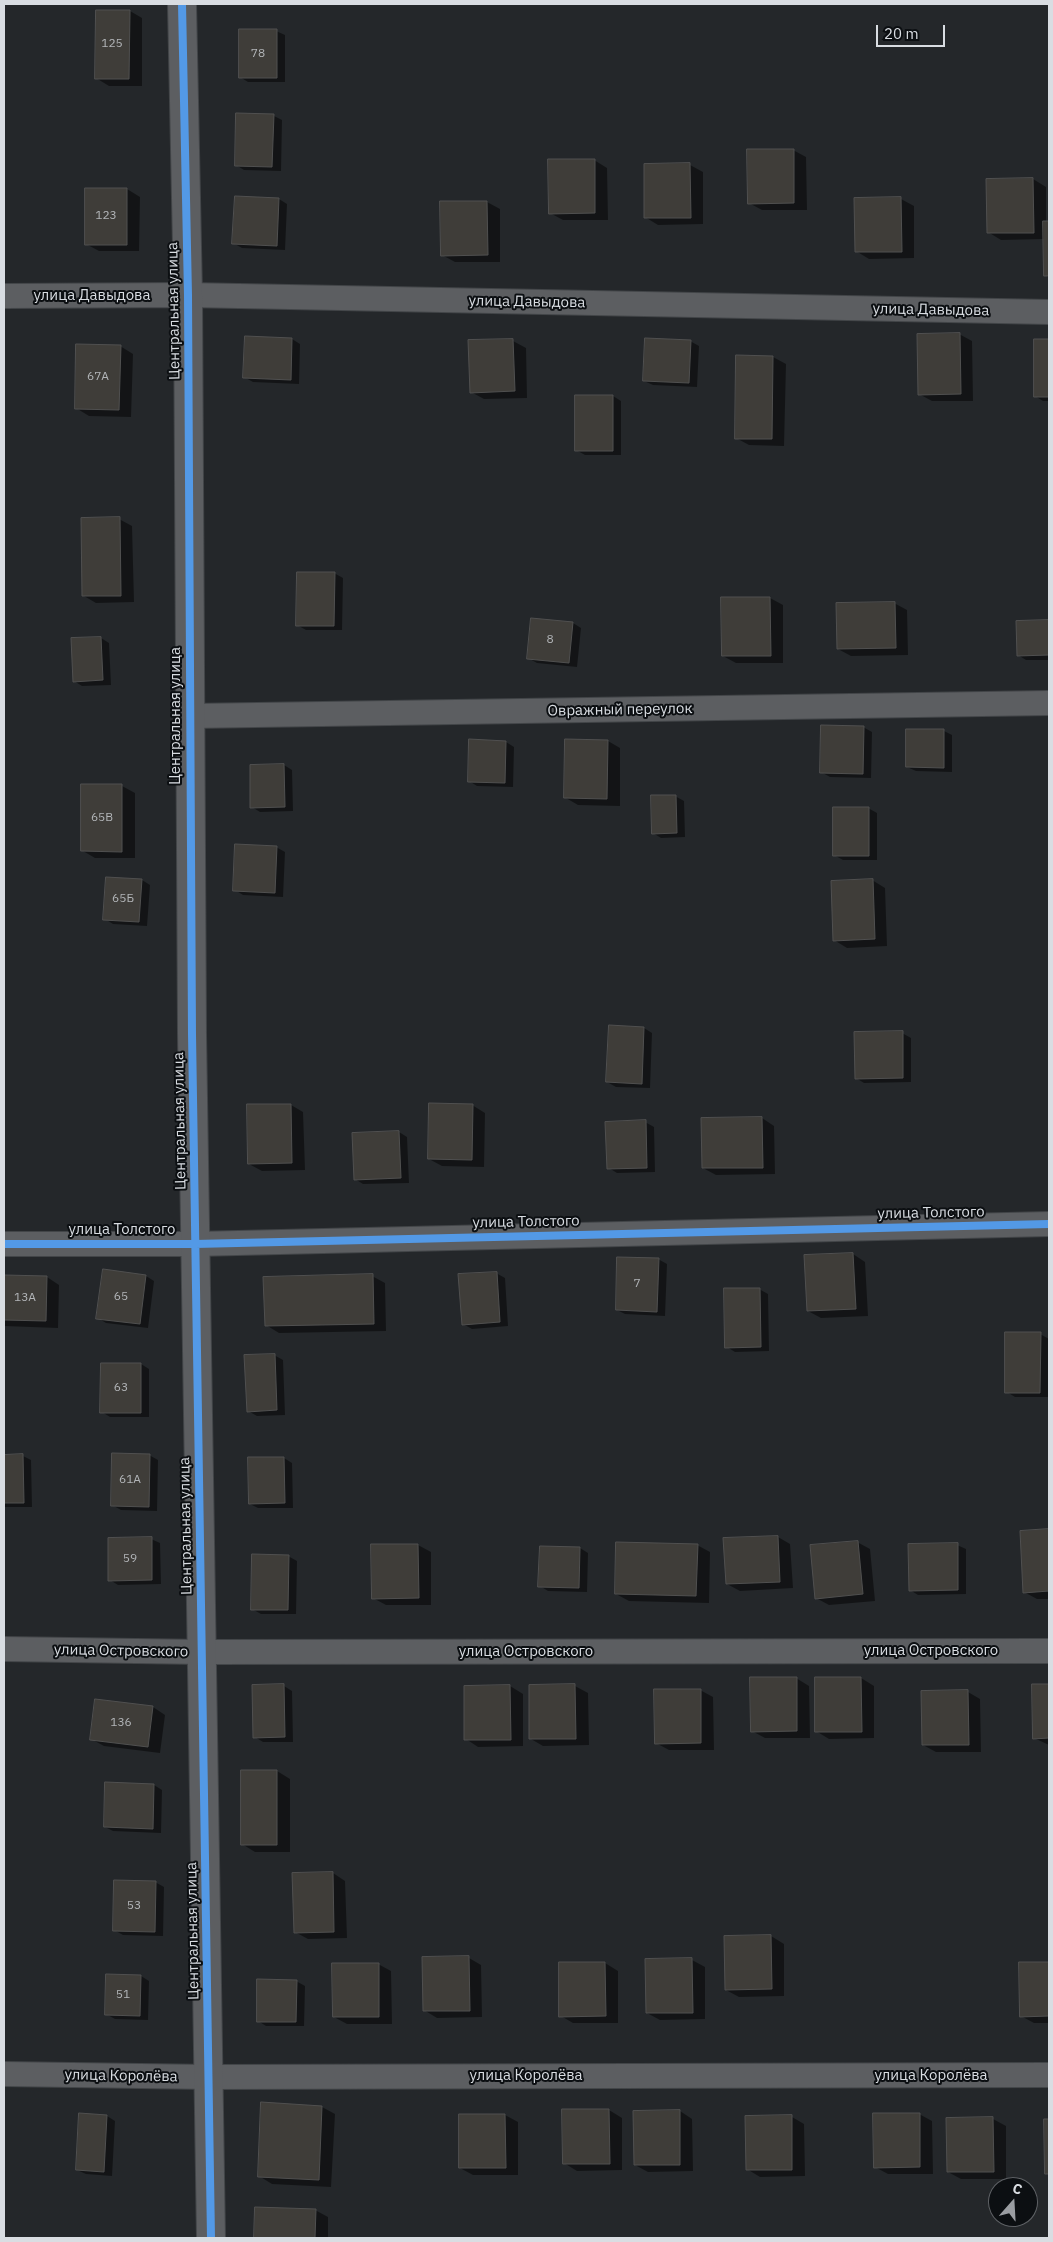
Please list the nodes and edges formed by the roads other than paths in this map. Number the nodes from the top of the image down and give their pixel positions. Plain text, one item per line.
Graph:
1 (182, 4) edge
2 (188, 295) junction
3 (4, 296) edge
4 (1049, 312) edge
5 (1049, 703) edge
6 (190, 716) junction
7 (1049, 1224) edge
8 (4, 1244) edge
9 (195, 1244) junction
10 (4, 1649) edge
11 (1049, 1651) edge
12 (202, 1652) junction
13 (4, 2074) edge
14 (1049, 2076) edge
15 (209, 2077) junction
16 (211, 2238) edge

1 - 2 street, Центральная улица
2 - 3 street, улица Давыдова
2 - 4 street, улица Давыдова
2 - 6 street, Центральная улица
5 - 6 street, Овражный переулок
6 - 9 street, Центральная улица
7 - 9 street, улица Толстого
8 - 9 street, улица Толстого
9 - 12 street, Центральная улица
10 - 12 street, улица Островского
11 - 12 street, улица Островского
12 - 15 street, Центральная улица
13 - 15 street, улица Королёва
14 - 15 street, улица Королёва
15 - 16 street, Центральная улица

